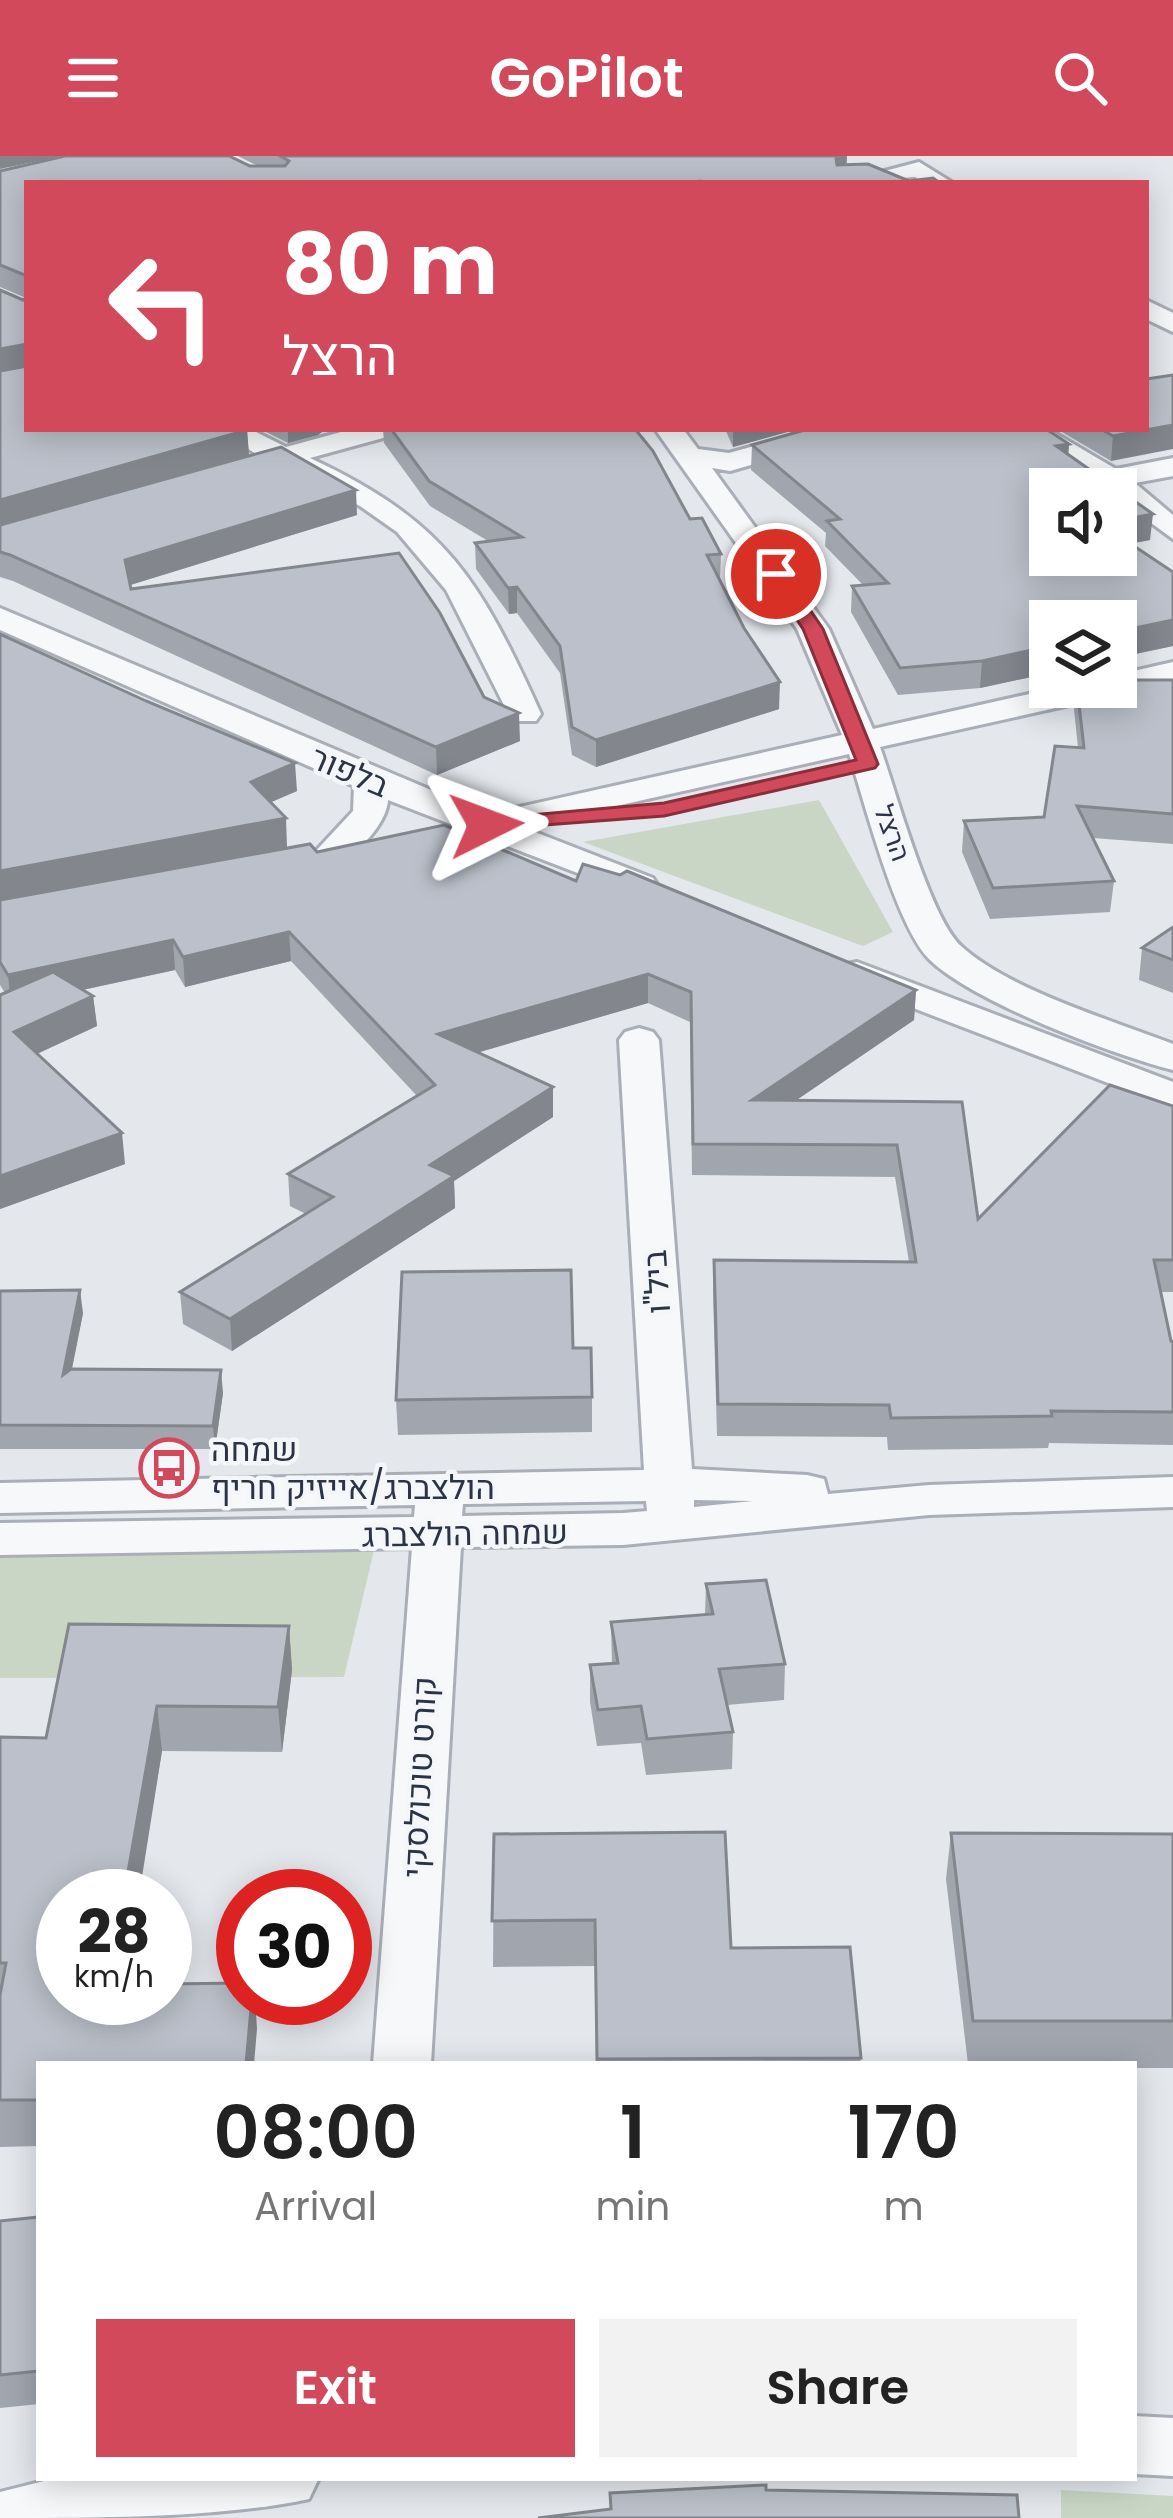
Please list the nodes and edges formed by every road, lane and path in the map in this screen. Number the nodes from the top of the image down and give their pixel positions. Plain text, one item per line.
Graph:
1 (866, 180) edge
2 (936, 180) edge
3 (234, 432) edge
4 (373, 432) edge
5 (835, 432) edge
6 (1033, 432) edge
7 (678, 442) edge
8 (279, 458) junction
9 (1173, 467) edge
10 (1094, 468) edge
11 (236, 470) edge
12 (1137, 474) edge
13 (1137, 500) edge
14 (1173, 530) edge
15 (0, 618) edge
16 (1173, 671) edge
17 (1137, 680) edge
18 (1029, 705) edge
19 (524, 714) edge
20 (864, 753) junction
21 (372, 782) junction
22 (486, 825) junction
23 (331, 854) junction
24 (286, 862) edge
25 (683, 904) edge
26 (825, 960) edge
27 (639, 1040) dead end
28 (1173, 1058) edge
29 (1173, 1096) edge
30 (1173, 1492) edge
31 (0, 1498) edge
32 (670, 1505) junction
33 (437, 1513) junction
34 (0, 1539) edge
35 (402, 2061) edge
36 (1137, 2445) edge
37 (1173, 2447) edge
38 (254, 2481) edge
39 (10, 2518) edge

1 - 2 street
3 - 8 street
4 - 8 street
5 - 7 street
6 - 10 street
7 - 20 street, הרצל
8 - 11 street
8 - 19 street
9 - 12 street
13 - 14 street
15 - 21 street, בלפור
16 - 17 street
18 - 20 street
20 - 22 street
20 - 28 street, הרצל
21 - 22 street, בלפור
21 - 23 street
22 - 23 street
22 - 25 street, בלפור
23 - 24 street
26 - 29 street
27 - 32 street, ביל"ו
30 - 32 street, שמחה הולצברג
31 - 33 street, שמחה הולצברג
32 - 33 street, שמחה הולצברג
33 - 34 street, שמחה הולצברג
33 - 35 street, קורט טוכולסקי
36 - 37 street
38 - 39 street

